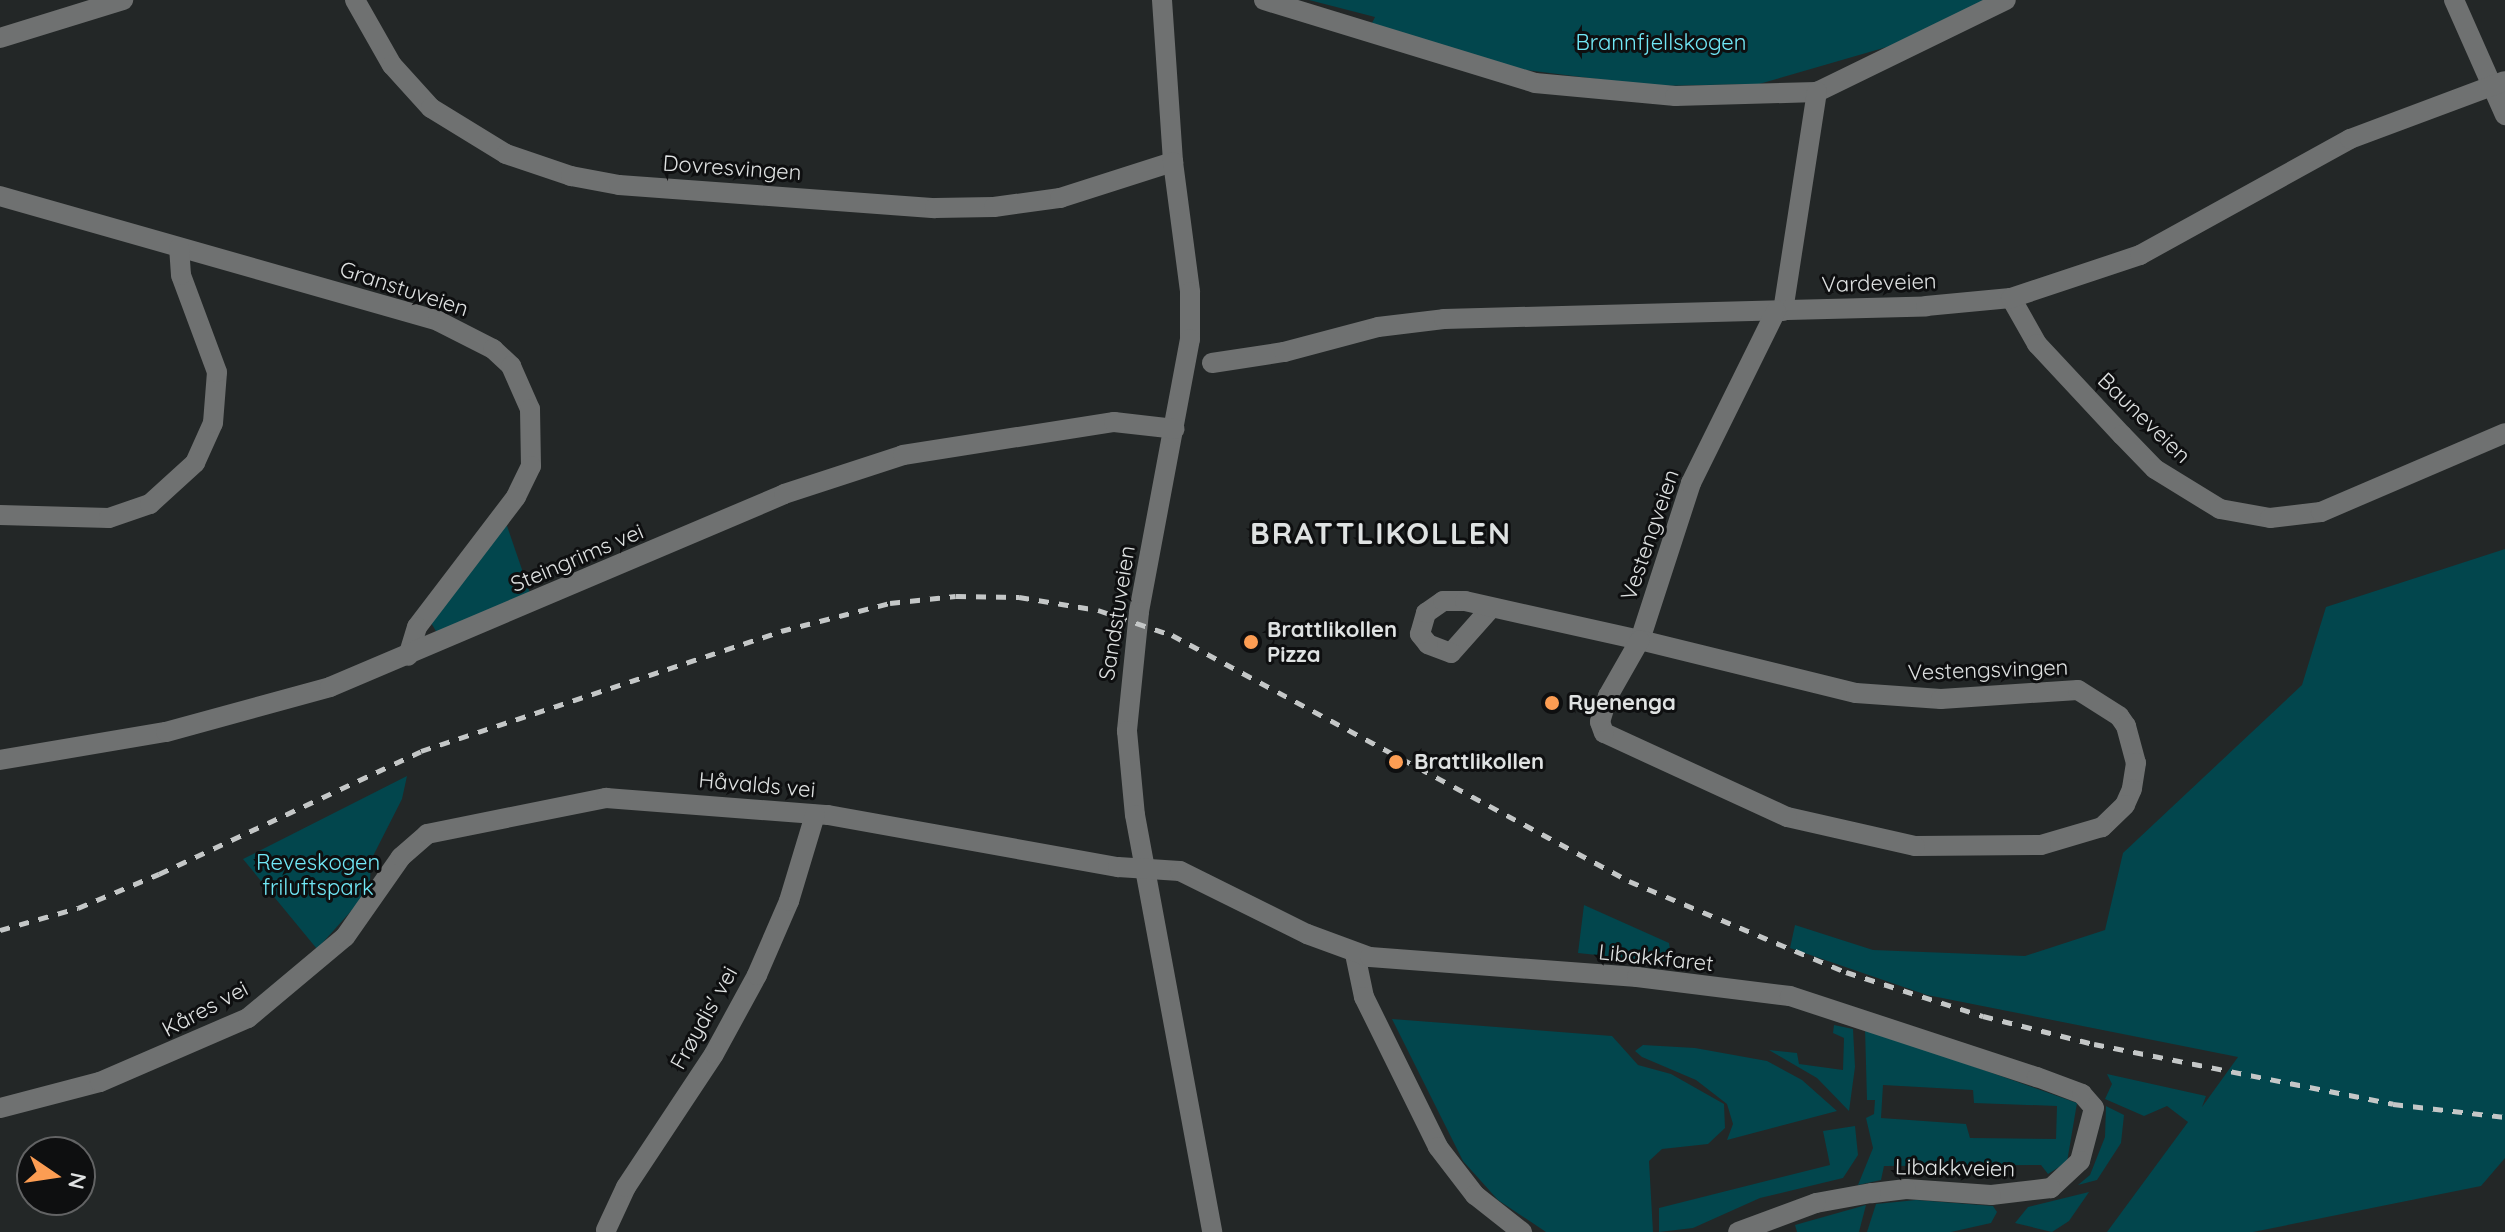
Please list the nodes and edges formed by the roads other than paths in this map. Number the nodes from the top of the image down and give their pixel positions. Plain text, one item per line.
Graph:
1 (355, 0) edge
2 (1162, 0) edge
3 (1264, 0) edge
4 (2006, 0) edge
5 (2454, 0) edge
6 (119, 1) edge
7 (0, 38) edge
8 (2499, 82) edge
9 (1817, 92) junction
10 (2505, 115) edge
11 (1173, 162) junction
12 (0, 196) edge
13 (179, 248) junction
14 (2011, 298) junction
15 (1779, 311) junction
16 (1212, 363) dead end
17 (1175, 429) junction
18 (2505, 433) edge
19 (0, 515) edge
20 (1491, 608) dead end
21 (1640, 640) junction
22 (408, 656) junction
23 (0, 760) edge
24 (815, 815) junction
25 (1144, 867) junction
26 (386, 879) joint
27 (1355, 954) junction
28 (0, 1108) edge
29 (2075, 1169) joint
30 (606, 1230) edge
31 (1212, 1232) edge
32 (1522, 1232) edge
33 (1738, 1232) edge

1 - 11 street, Dovresvingen
2 - 11 street, Sandstuveien
3 - 9 street
4 - 9 street
5 - 8 street
6 - 7 street
8 - 10 street
8 - 14 street, Vardeveien
9 - 15 street, Vestengveien
11 - 17 street, Sandstuveien
12 - 13 street, Granstuveien
13 - 19 street
13 - 22 street, Granstuveien
14 - 15 street, Vardeveien
14 - 18 street, Bauneveien
15 - 16 street, Vardeveien
15 - 21 street, Vestengveien
17 - 22 street, Steingrims vei
17 - 25 street, Sandstuveien
20 - 21 street
21 - 21 street, Vestengsvingen
22 - 23 street, Steingrims vei
24 - 25 street, Håvalds vei
24 - 26 street, Håvalds vei
24 - 30 street, Frøydis' vei
25 - 27 street, Libakkfaret
25 - 31 street, Sandstuveien
26 - 28 street, Kåres vei
27 - 29 street, Libakkfaret
27 - 32 street
29 - 33 street, Libakkveien

